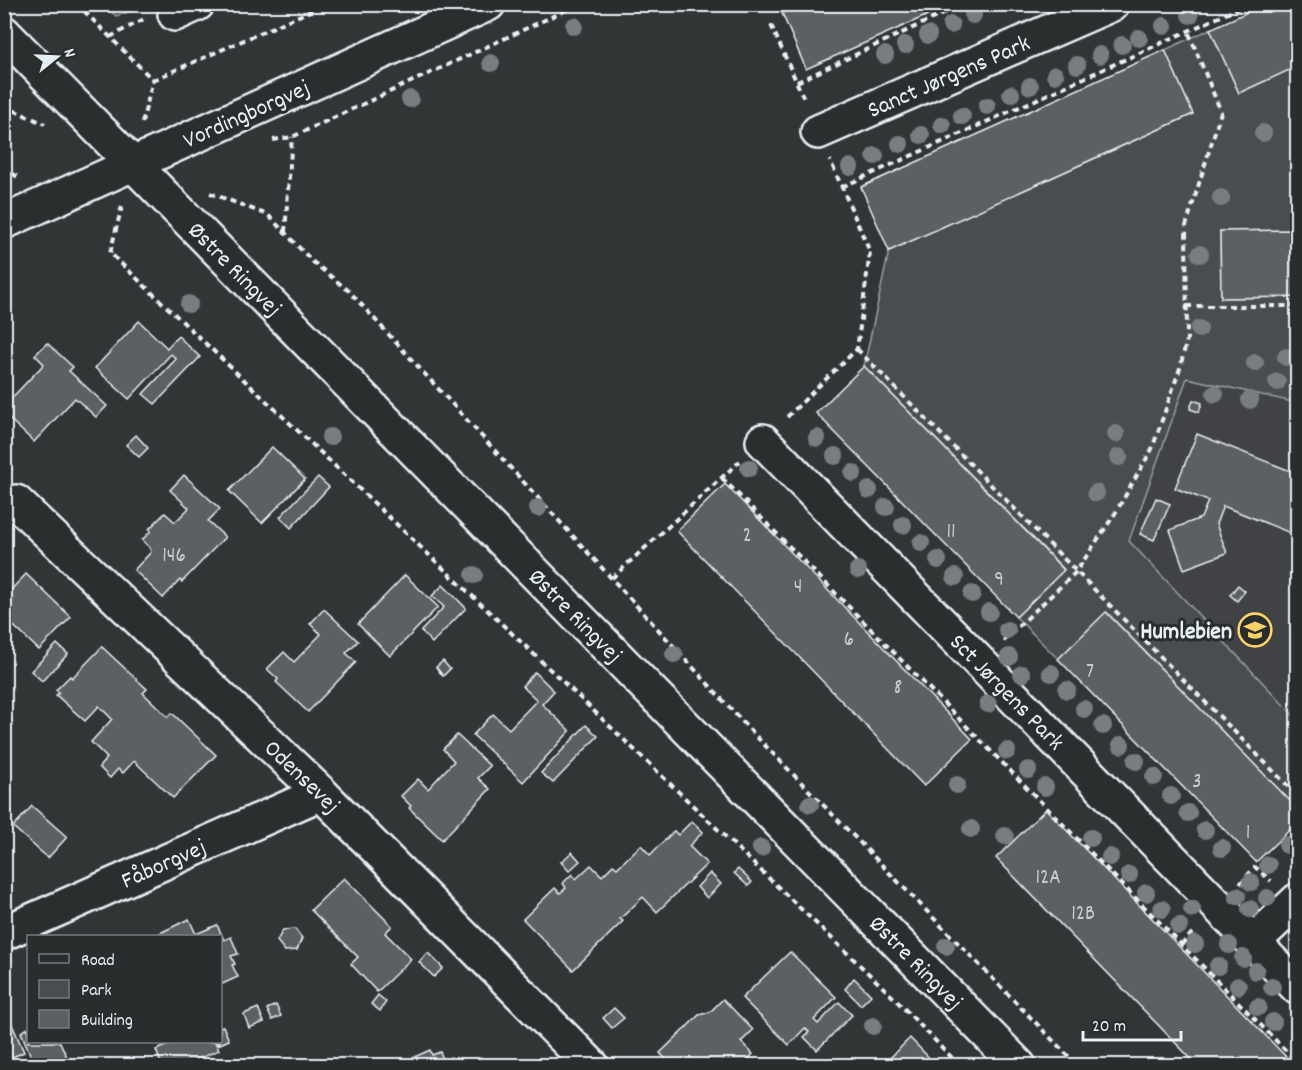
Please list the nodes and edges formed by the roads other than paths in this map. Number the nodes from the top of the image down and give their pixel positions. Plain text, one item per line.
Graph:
1 (488, 4) edge
2 (1112, 4) edge
3 (4, 33) edge
4 (818, 132) road end
5 (133, 164) junction
6 (4, 222) edge
7 (763, 441) road end
8 (4, 508) edge
9 (321, 793) junction
10 (1298, 900) edge
11 (4, 933) edge
12 (1253, 942) junction
13 (1298, 988) edge
14 (592, 1065) edge
15 (1019, 1065) edge

1 - 5 street, Vordingborgvej
2 - 4 street, Sanct Jørgens Park
3 - 5 street, Østre Ringvej
5 - 6 street, Vordingborgvej
5 - 15 street, Østre Ringvej
7 - 12 street, Sct Jørgens Park
8 - 9 street, Odensevej
9 - 11 street, Fåborgvej
9 - 14 street, Odensevej
10 - 12 street
12 - 13 street, Sct Jørgens Park

